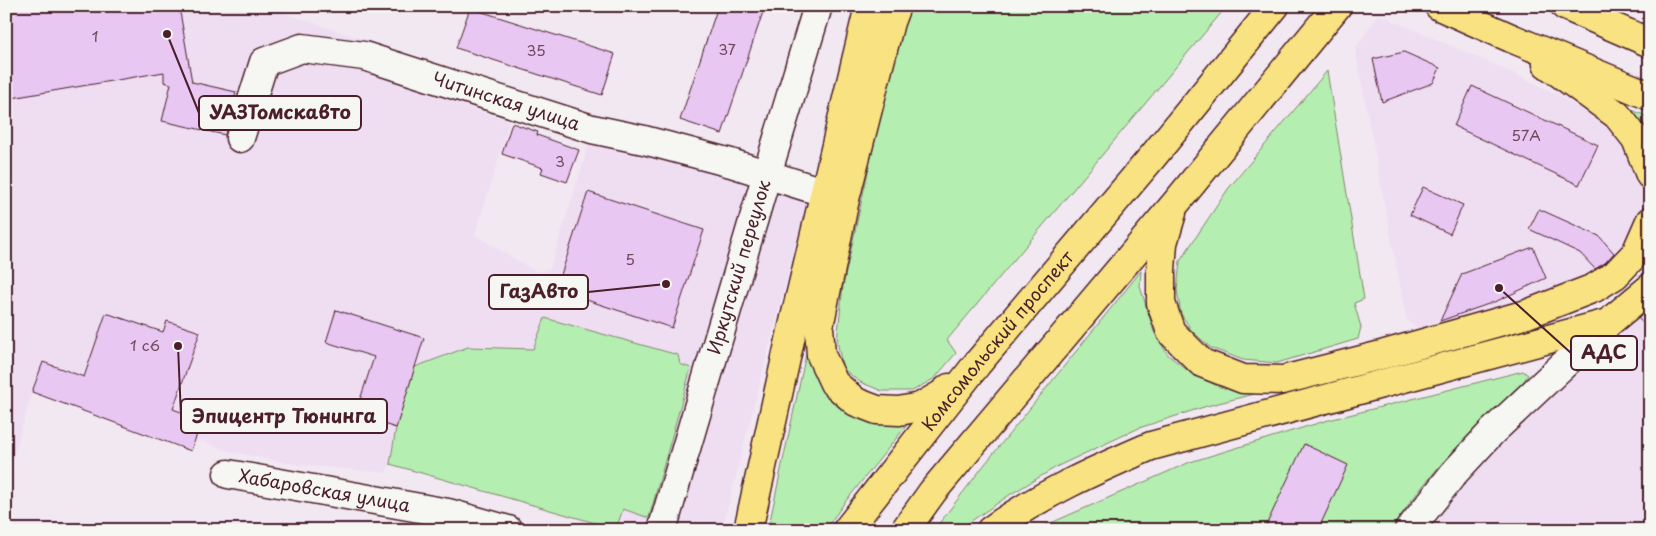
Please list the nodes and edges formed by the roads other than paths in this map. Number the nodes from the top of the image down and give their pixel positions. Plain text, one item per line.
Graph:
1 (818, 6) edge
2 (869, 6) edge
3 (896, 6) edge
4 (1275, 6) edge
5 (1337, 6) edge
6 (1439, 6) edge
7 (1565, 6) edge
8 (1511, 38) junction
9 (1650, 43) edge
10 (1650, 96) edge
11 (240, 138) dead end
12 (767, 174) junction
13 (1650, 175) edge
14 (835, 196) junction
15 (1175, 204) junction
16 (1650, 221) edge
17 (1650, 288) edge
18 (1608, 323) junction
19 (977, 364) junction
20 (228, 474) dead end
21 (508, 530) edge
22 (662, 530) edge
23 (748, 530) edge
24 (848, 530) edge
25 (905, 530) edge
26 (991, 530) edge
27 (1409, 530) edge

1 - 12 street, Иркутский переулок
2 - 14 main road
3 - 14 main road
4 - 19 main road, Комсомольский проспект
5 - 15 main road
6 - 8 main road
7 - 9 main road
8 - 10 main road
8 - 13 main road
11 - 12 street, Читинская улица
12 - 14 street, Читинская улица
12 - 22 street, Иркутский переулок
14 - 19 main road
14 - 23 main road
15 - 16 main road
15 - 25 main road
17 - 18 main road
18 - 26 main road
18 - 27 street
19 - 24 main road, Комсомольский проспект
20 - 21 street, Хабаровская улица

